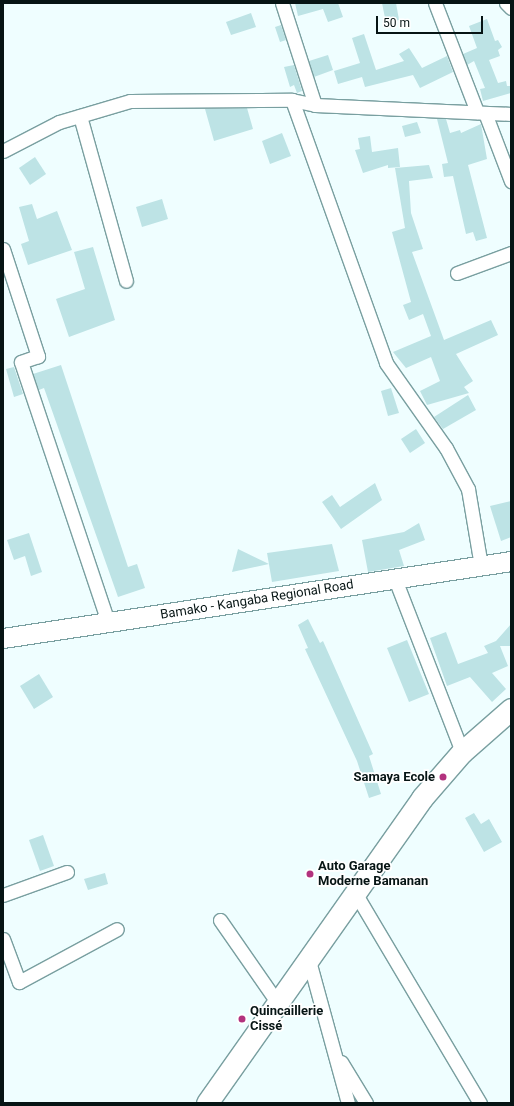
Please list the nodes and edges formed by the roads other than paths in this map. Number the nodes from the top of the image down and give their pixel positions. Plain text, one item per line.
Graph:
1 (282, 3) edge
2 (435, 3) edge
3 (506, 3) edge
4 (511, 8) edge
5 (292, 100) junction
6 (315, 105) junction
7 (481, 112) junction
8 (511, 114) edge
9 (80, 116) junction
10 (3, 151) edge
11 (511, 181) edge
12 (3, 249) edge
13 (511, 253) edge
14 (457, 273) dead end
15 (126, 281) dead end
16 (511, 561) edge
17 (481, 566) junction
18 (395, 579) junction
19 (108, 622) junction
20 (3, 638) edge
21 (511, 709) edge
22 (462, 752) junction
23 (67, 872) dead end
24 (354, 892) junction
25 (3, 895) edge
26 (220, 920) dead end
27 (117, 929) dead end
28 (3, 939) edge
29 (308, 957) junction
30 (277, 1002) junction
31 (332, 1046) junction
32 (207, 1103) edge
33 (348, 1103) edge
34 (366, 1103) edge
35 (480, 1103) edge

1 - 6 street
2 - 7 street
3 - 4 street
5 - 6 street
5 - 9 street
5 - 17 street
6 - 7 street
7 - 8 street
7 - 11 street
9 - 10 street
9 - 15 street
12 - 19 street
13 - 14 street
16 - 17 street, Bamako - Kangaba Regional Road
17 - 18 street, Bamako - Kangaba Regional Road
18 - 19 street, Bamako - Kangaba Regional Road
18 - 22 street
19 - 20 street, Bamako - Kangaba Regional Road
21 - 22 main road
22 - 24 main road
23 - 25 street
24 - 29 main road
24 - 35 street
26 - 30 street
27 - 28 street
29 - 30 main road
29 - 31 street
30 - 32 main road
31 - 33 street
31 - 34 street

